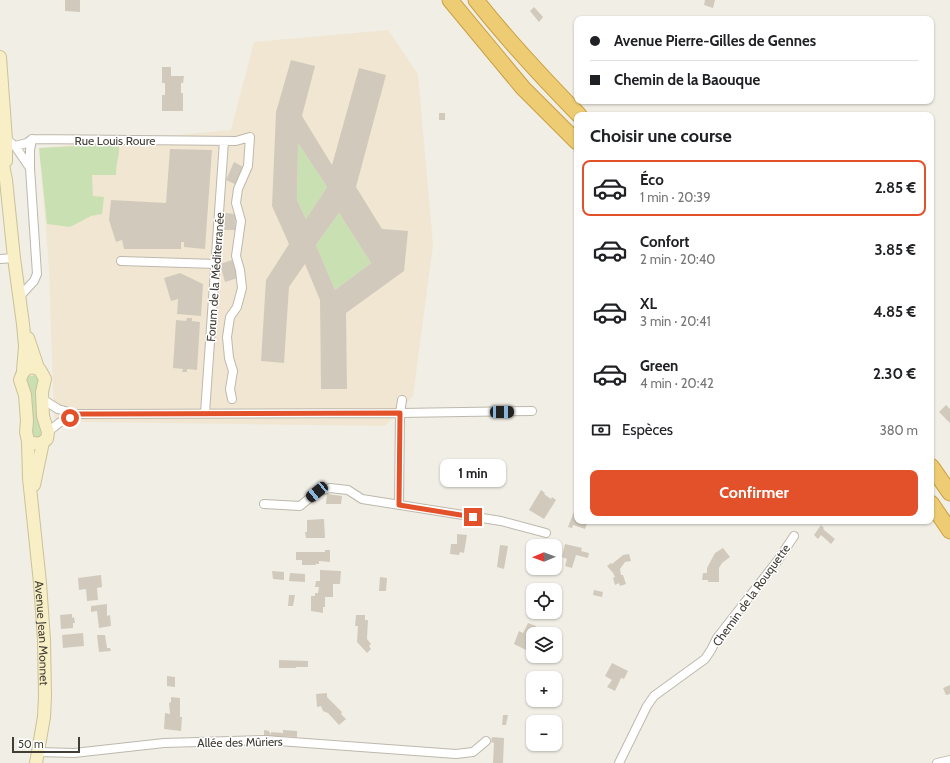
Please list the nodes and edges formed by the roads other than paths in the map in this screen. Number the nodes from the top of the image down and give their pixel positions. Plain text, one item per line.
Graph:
1 (450, 0) edge
2 (476, 0) edge
3 (0, 57) edge
4 (577, 112) edge
5 (574, 139) edge
6 (32, 140) junction
7 (224, 141) junction
8 (236, 141) joint
9 (5, 142) edge
10 (30, 168) junction
11 (14, 258) junction
12 (0, 259) edge
13 (121, 261) dead end
14 (216, 264) junction
15 (19, 298) junction
16 (23, 324) junction
17 (38, 368) junction
18 (23, 371) junction
19 (42, 399) junction
20 (232, 399) dead end
21 (402, 400) dead end
22 (532, 412) dead end
23 (205, 413) junction
24 (400, 413) junction
25 (76, 414) junction
26 (46, 437) junction
27 (28, 441) junction
28 (934, 470) edge
29 (950, 493) edge
30 (32, 502) junction
31 (264, 504) dead end
32 (399, 505) junction
33 (934, 507) edge
34 (950, 531) edge
35 (546, 533) dead end
36 (794, 536) dead end
37 (486, 741) dead end
38 (37, 757) edge
39 (950, 760) edge
40 (619, 763) edge
41 (937, 763) edge

1 - 5 highway
2 - 4 highway
3 - 9 main road
6 - 7 street, Rue Louis Roure
6 - 9 street, Rue Louis Roure
6 - 10 street
7 - 8 street, Rue Louis Roure
7 - 14 street, Forum de la Méditerranée
8 - 20 street, Forum de la Méditerranée
9 - 10 street
9 - 11 main road
10 - 15 street
11 - 12 street
11 - 15 main road
13 - 14 street
14 - 23 street, Forum de la Méditerranée
15 - 16 main road
16 - 17 main road
16 - 18 main road
17 - 18 main road
17 - 19 main road
18 - 27 main road, Avenue Jean Monnet
19 - 25 street
19 - 26 main road
21 - 24 street
22 - 24 street
23 - 24 street
23 - 25 street
24 - 32 street
25 - 26 street
26 - 27 main road
26 - 30 main road, Avenue Jean Monnet
27 - 30 main road, Avenue Jean Monnet
28 - 29 highway
30 - 38 main road, Avenue Jean Monnet
31 - 32 street
32 - 35 street
33 - 34 highway
36 - 40 street, Chemin de la Rouquette
37 - 38 street, Allée des Mûriers
39 - 41 street

